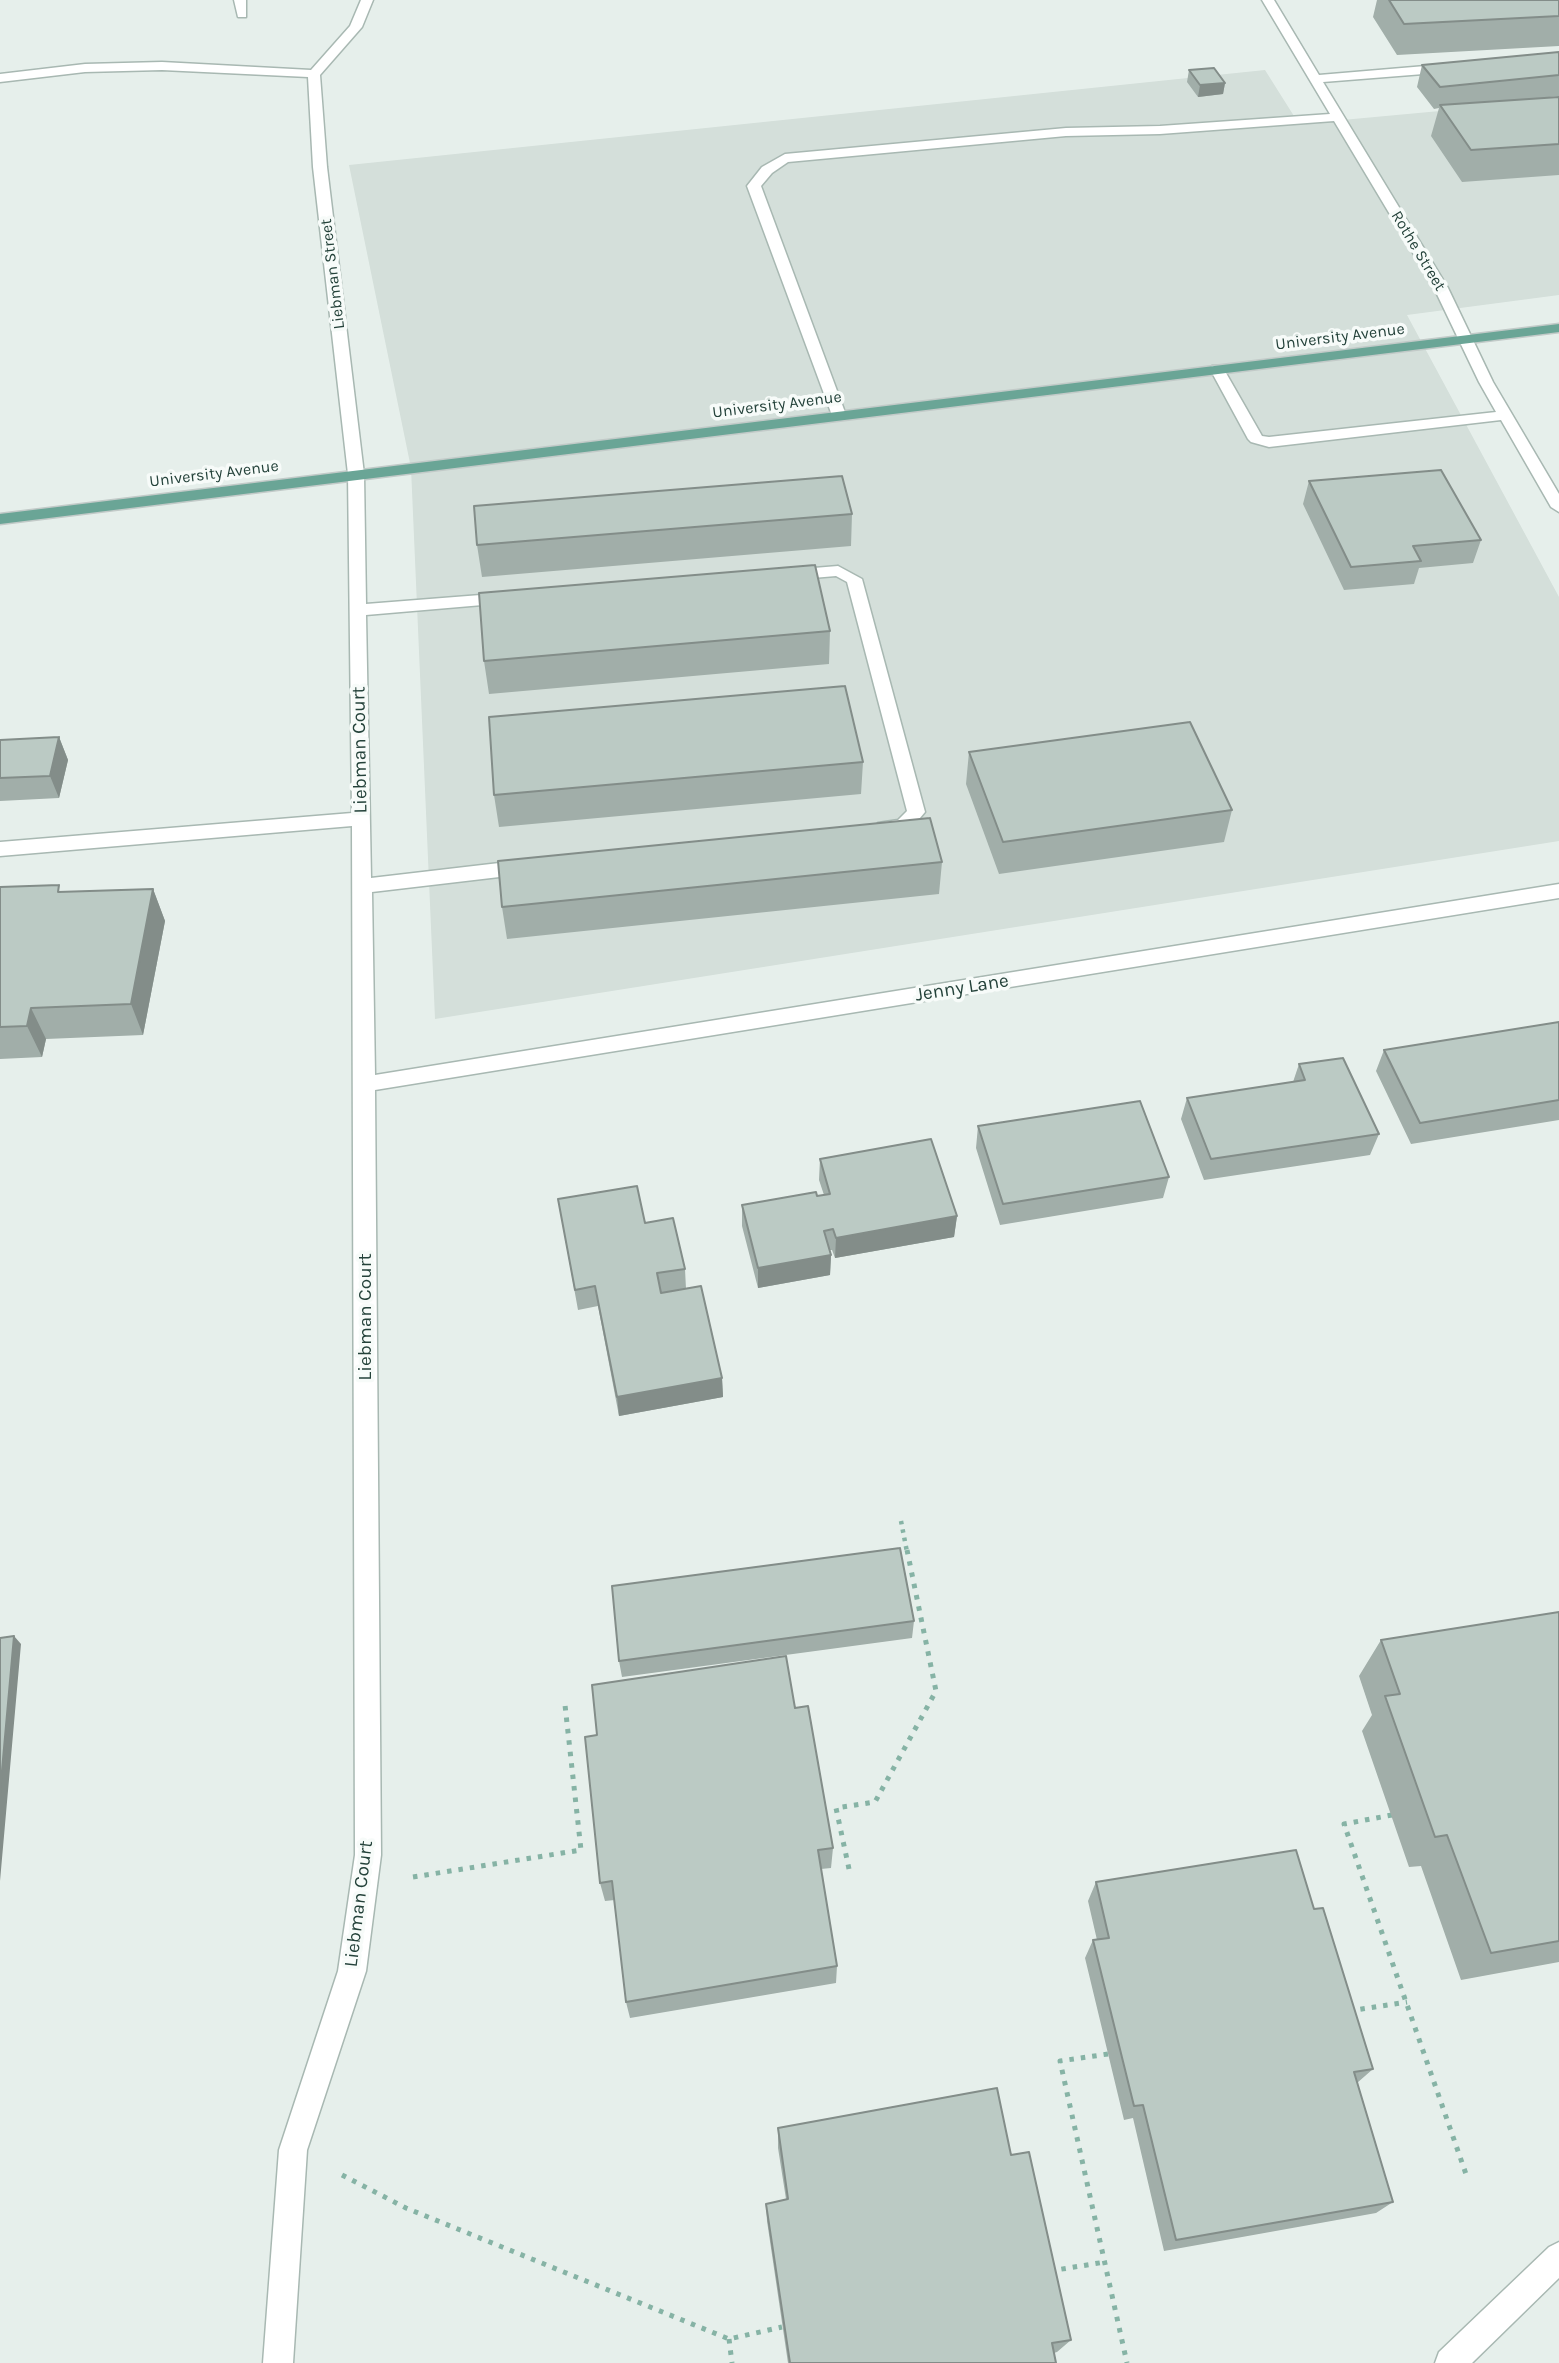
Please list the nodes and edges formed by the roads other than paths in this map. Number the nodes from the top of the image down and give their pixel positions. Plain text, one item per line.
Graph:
1 (240, 0) edge
2 (367, 0) edge
3 (1268, 0) edge
4 (242, 14) dead end
5 (1464, 66) edge
6 (314, 74) junction
7 (0, 78) edge
8 (1315, 79) junction
9 (1338, 117) junction
10 (1559, 328) edge
11 (1466, 339) junction
12 (1217, 369) junction
13 (838, 415) junction
14 (1505, 415) junction
15 (356, 474) junction
16 (1559, 507) edge
17 (0, 519) edge
18 (771, 576) edge
19 (528, 596) edge
20 (358, 610) junction
21 (360, 818) junction
22 (863, 830) edge
23 (0, 849) edge
24 (549, 865) edge
25 (362, 886) junction
26 (1559, 891) edge
27 (365, 1084) junction
28 (1559, 2257) edge
29 (278, 2363) edge
30 (1450, 2363) edge

1 - 4 street
2 - 6 street
3 - 8 street, Rothe Street
5 - 8 street
6 - 7 street
6 - 15 street, Liebman Street
8 - 9 street, Rothe Street
9 - 11 street, Rothe Street
9 - 13 street
10 - 11 main road, University Avenue
11 - 12 main road, University Avenue
11 - 14 street, Rothe Street
12 - 13 main road, University Avenue
12 - 14 street
13 - 15 main road, University Avenue
14 - 16 street, Rothe Street
15 - 17 main road, University Avenue
15 - 20 street, Liebman Court
18 - 22 street
19 - 20 street
20 - 21 street, Liebman Court
21 - 23 street
21 - 25 street, Liebman Court
24 - 25 street
25 - 27 street, Liebman Court
26 - 27 street, Jenny Lane
27 - 29 street, Liebman Court
28 - 30 street

